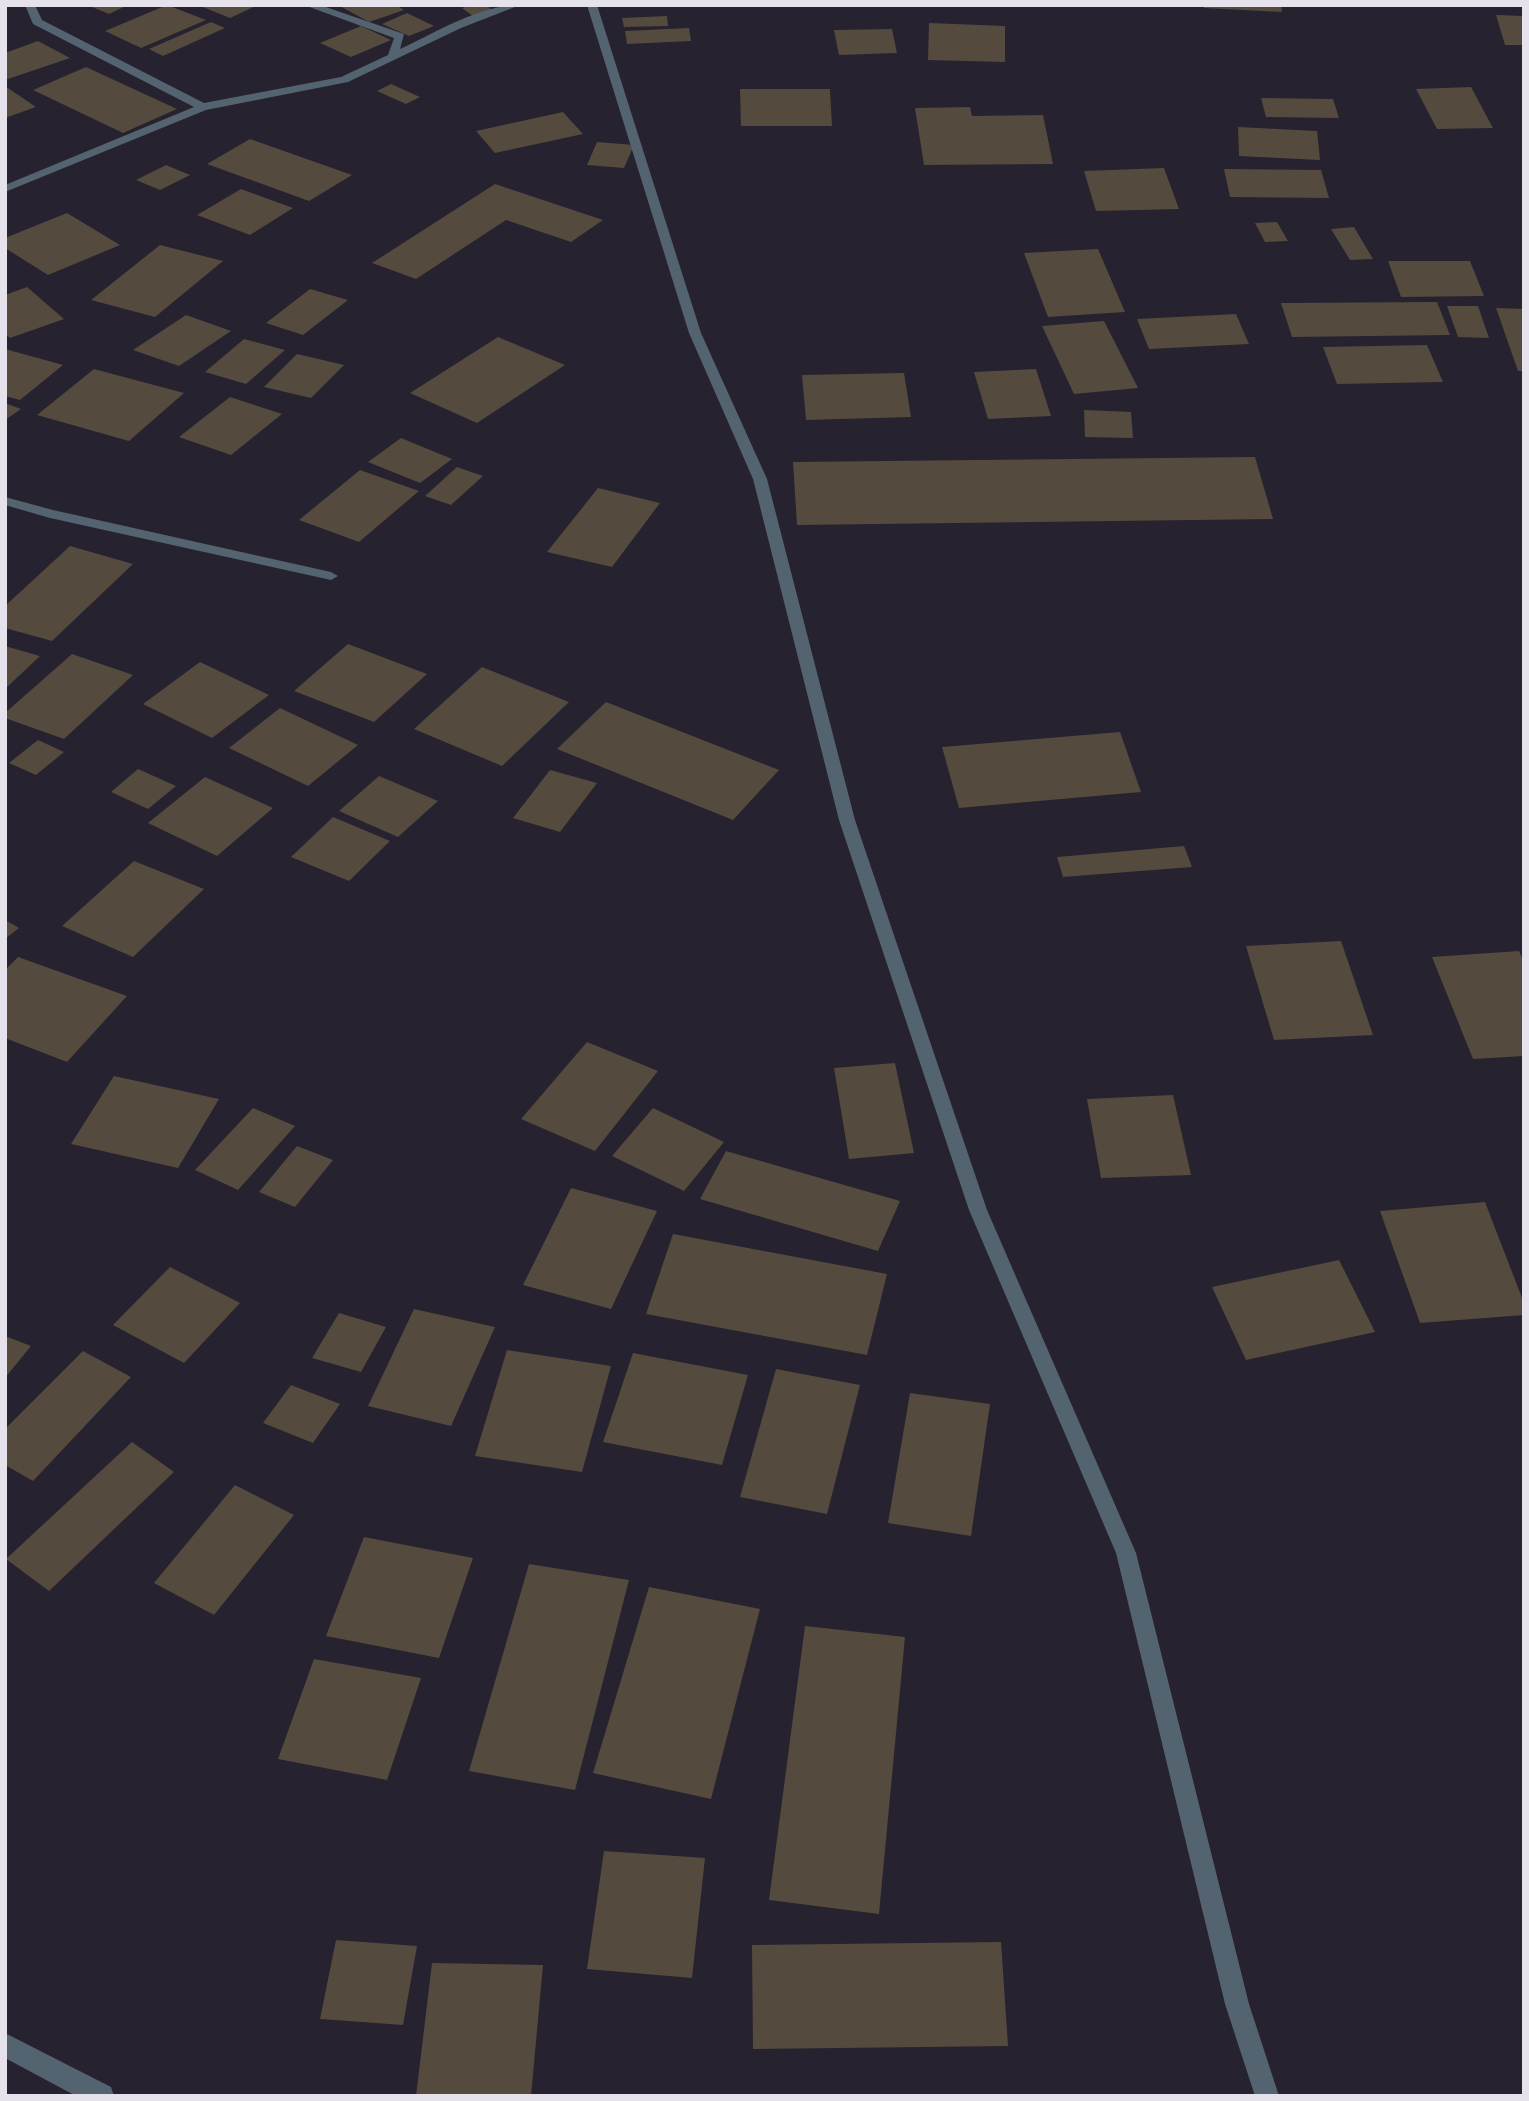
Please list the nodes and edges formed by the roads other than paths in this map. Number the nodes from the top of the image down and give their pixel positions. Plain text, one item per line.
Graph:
1 (30, 5) edge
2 (309, 5) edge
3 (515, 5) edge
4 (592, 5) edge
5 (393, 54) junction
6 (203, 107) junction
7 (5, 189) edge
8 (5, 501) edge
9 (331, 576) dead end
10 (5, 2045) edge
11 (102, 2096) edge
12 (1267, 2096) edge

1 - 6 street
2 - 5 street
3 - 5 street
4 - 12 street
5 - 6 street
6 - 7 street
8 - 9 street
10 - 11 street

